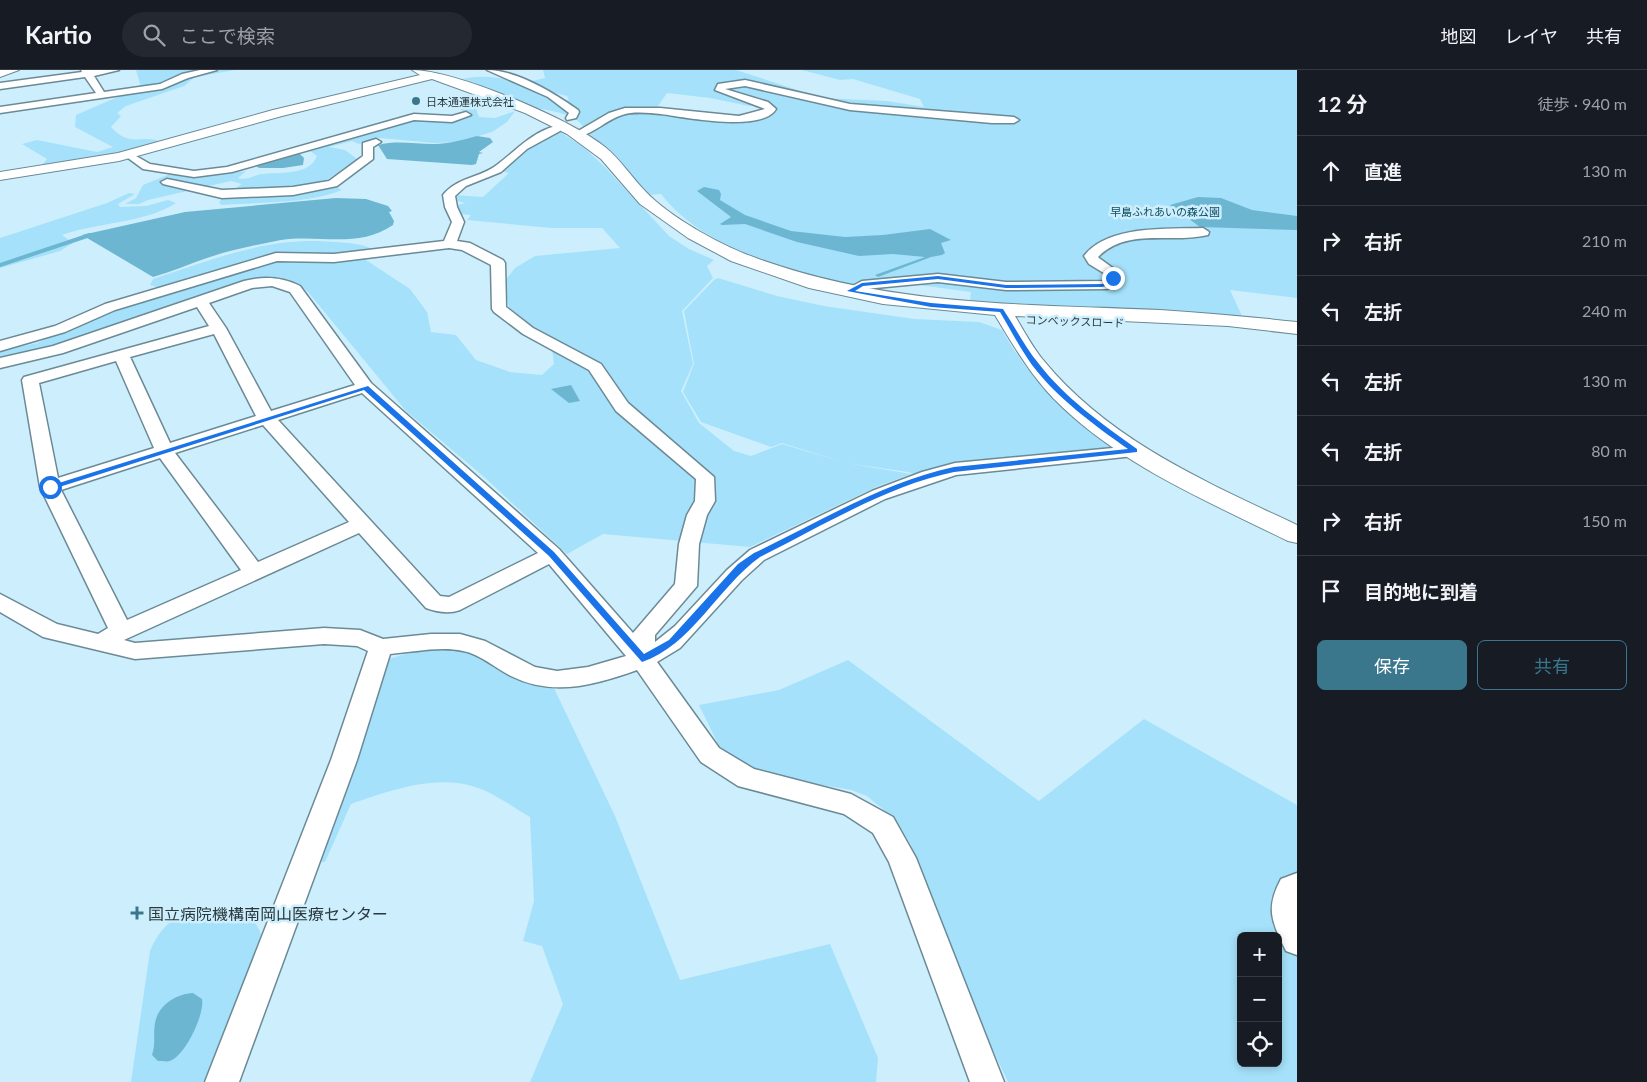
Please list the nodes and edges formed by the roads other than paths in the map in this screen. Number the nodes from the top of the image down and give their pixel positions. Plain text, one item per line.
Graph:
1 (13, 70) edge
2 (41, 70) edge
3 (114, 70) edge
4 (213, 70) edge
5 (418, 70) edge
6 (491, 70) edge
7 (86, 72) edge
8 (0, 74) edge
9 (434, 76) junction
10 (110, 82) dead end
11 (21, 83) junction
12 (90, 85) junction
13 (0, 86) edge
14 (102, 95) junction
15 (30, 105) junction
16 (0, 110) edge
17 (466, 115) dead end
18 (36, 118) dead end
19 (571, 118) dead end
20 (1014, 120) dead end
21 (556, 128) dead end
22 (578, 134) junction
23 (376, 142) dead end
24 (126, 155) junction
25 (0, 166) edge
26 (55, 167) junction
27 (0, 176) edge
28 (642, 197) junction
29 (1204, 232) dead end
30 (449, 244) junction
31 (850, 291) junction
32 (200, 300) junction
33 (1004, 315) junction
34 (218, 328) junction
35 (1297, 328) edge
36 (1297, 335) edge
37 (0, 346) edge
38 (121, 355) junction
39 (0, 363) edge
40 (365, 387) junction
41 (266, 418) junction
42 (164, 451) junction
43 (1134, 451) junction
44 (50, 487) junction
45 (362, 524) junction
46 (1297, 535) edge
47 (552, 554) junction
48 (254, 572) junction
49 (0, 602) edge
50 (109, 637) junction
51 (381, 647) junction
52 (642, 659) junction
53 (1297, 886) edge
54 (1297, 941) edge
55 (222, 1082) edge
56 (987, 1082) edge

1 - 8 street
2 - 11 street
3 - 7 street
4 - 14 street
5 - 9 street
6 - 19 street
7 - 11 street
7 - 12 street
9 - 22 street
9 - 24 street
10 - 12 street
11 - 13 street
11 - 15 street
12 - 14 street
14 - 15 street
15 - 16 street
15 - 18 street
17 - 24 street
20 - 22 street
21 - 30 street
22 - 28 street
23 - 24 street
24 - 26 street
25 - 26 street
26 - 27 street
28 - 31 street
28 - 33 street, コンベックスロード
29 - 31 street
30 - 37 street
30 - 52 street
31 - 33 street
32 - 34 street
32 - 39 street
32 - 40 street
33 - 35 street, コンベックスロード
33 - 36 street, コンベックスロード
33 - 43 street
34 - 38 street
34 - 41 street
38 - 42 street
38 - 44 street
40 - 41 street
40 - 47 street
41 - 42 street
41 - 45 street
42 - 44 street
42 - 48 street
43 - 46 street
43 - 52 street
44 - 50 street
45 - 47 street
45 - 48 street
47 - 52 street
48 - 50 street
49 - 50 street
50 - 51 street
51 - 52 street
51 - 55 street
52 - 56 street
53 - 54 street

